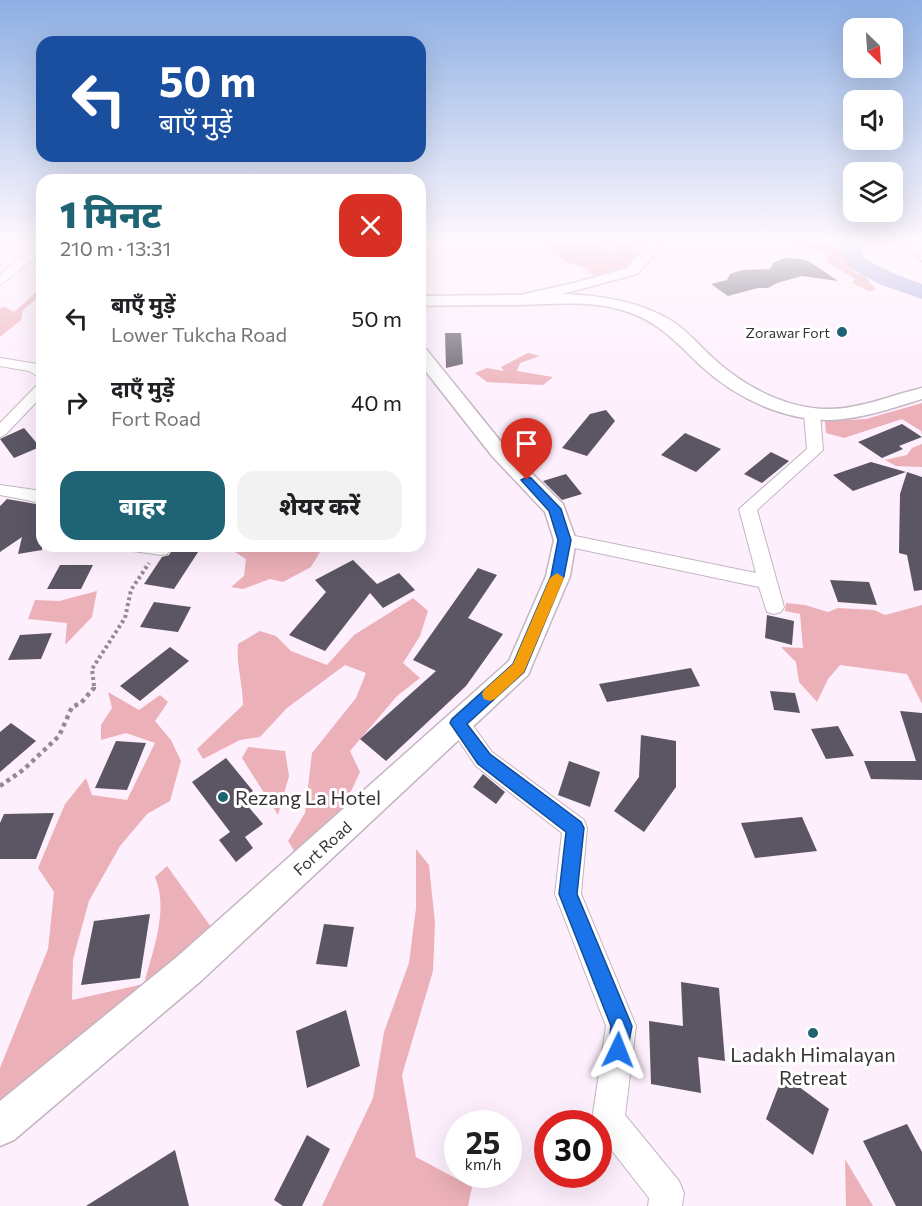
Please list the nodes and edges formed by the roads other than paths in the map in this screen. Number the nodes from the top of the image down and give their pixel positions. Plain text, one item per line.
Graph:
1 (538, 295) edge
2 (520, 300) junction
3 (426, 301) edge
4 (426, 361) edge
5 (0, 362) edge
6 (36, 369) edge
7 (922, 393) edge
8 (36, 394) edge
9 (812, 414) junction
10 (0, 432) edge
11 (0, 490) edge
12 (36, 495) edge
13 (565, 540) junction
14 (767, 582) junction
15 (774, 607) dead end
16 (458, 723) junction
17 (0, 1126) edge
18 (665, 1206) edge

1 - 2 street
2 - 3 street
2 - 9 street
4 - 13 street, Fort Road
5 - 6 street
7 - 9 street
8 - 10 street
9 - 14 street
11 - 12 street
13 - 14 street
13 - 16 street, Fort Road
14 - 15 street
16 - 17 street, Fort Road
16 - 18 street

